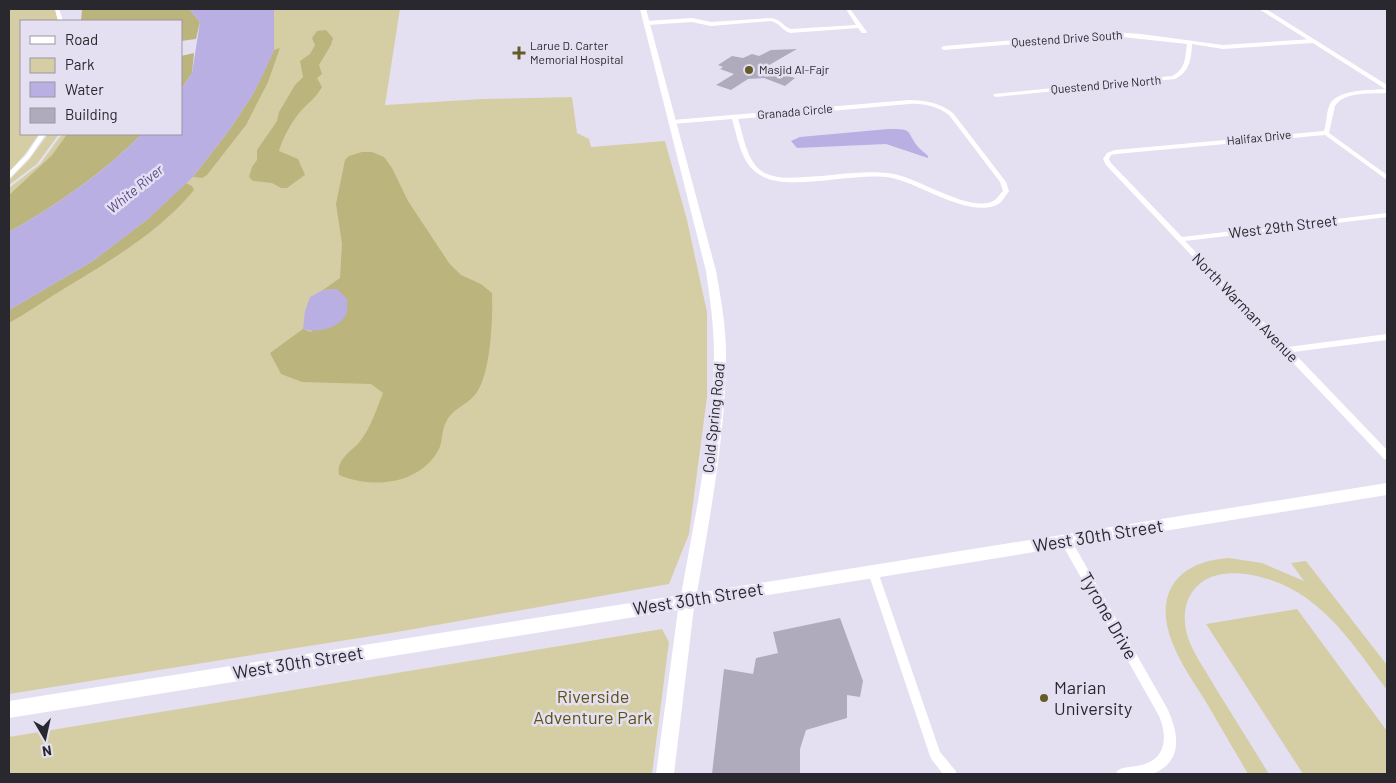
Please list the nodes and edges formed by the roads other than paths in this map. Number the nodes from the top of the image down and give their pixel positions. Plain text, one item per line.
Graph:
1 (643, 9) edge
2 (848, 9) edge
3 (1262, 9) edge
4 (647, 23) junction
5 (860, 26) junction
6 (864, 32) dead end
7 (1313, 41) junction
8 (1188, 44) junction
9 (944, 48) dead end
10 (1387, 90) edge
11 (996, 95) dead end
12 (734, 117) junction
13 (672, 122) junction
14 (1326, 133) junction
15 (42, 135) edge
16 (1106, 158) joint
17 (9, 176) edge
18 (1387, 178) edge
19 (1387, 215) edge
20 (1180, 239) junction
21 (1387, 337) edge
22 (1286, 350) junction
23 (1387, 456) edge
24 (1387, 489) edge
25 (1066, 541) junction
26 (873, 572) junction
27 (688, 601) junction
28 (9, 710) edge
29 (666, 774) edge
30 (951, 774) edge
31 (1122, 774) edge

1 - 4 main road, Cold Spring Road
2 - 5 street
3 - 7 main road
4 - 5 street
4 - 13 main road, Cold Spring Road
5 - 6 street
7 - 8 street, Questend Drive South
7 - 10 main road
8 - 9 street, Questend Drive South
8 - 11 street, Questend Drive North
10 - 14 street
12 - 12 street, Granada Circle
12 - 13 street, Granada Circle
13 - 27 main road, Cold Spring Road
14 - 16 street, Halifax Drive
14 - 18 street
15 - 17 street
16 - 20 street, North Warman Avenue
19 - 20 street, West 29th Street
20 - 22 street, North Warman Avenue
21 - 22 street
22 - 23 street, North Warman Avenue
24 - 25 main road, West 30th Street
25 - 26 main road, West 30th Street
25 - 31 street, Tyrone Drive
26 - 27 main road, West 30th Street
26 - 30 street
27 - 28 main road, West 30th Street
27 - 29 main road, Cold Spring Road

